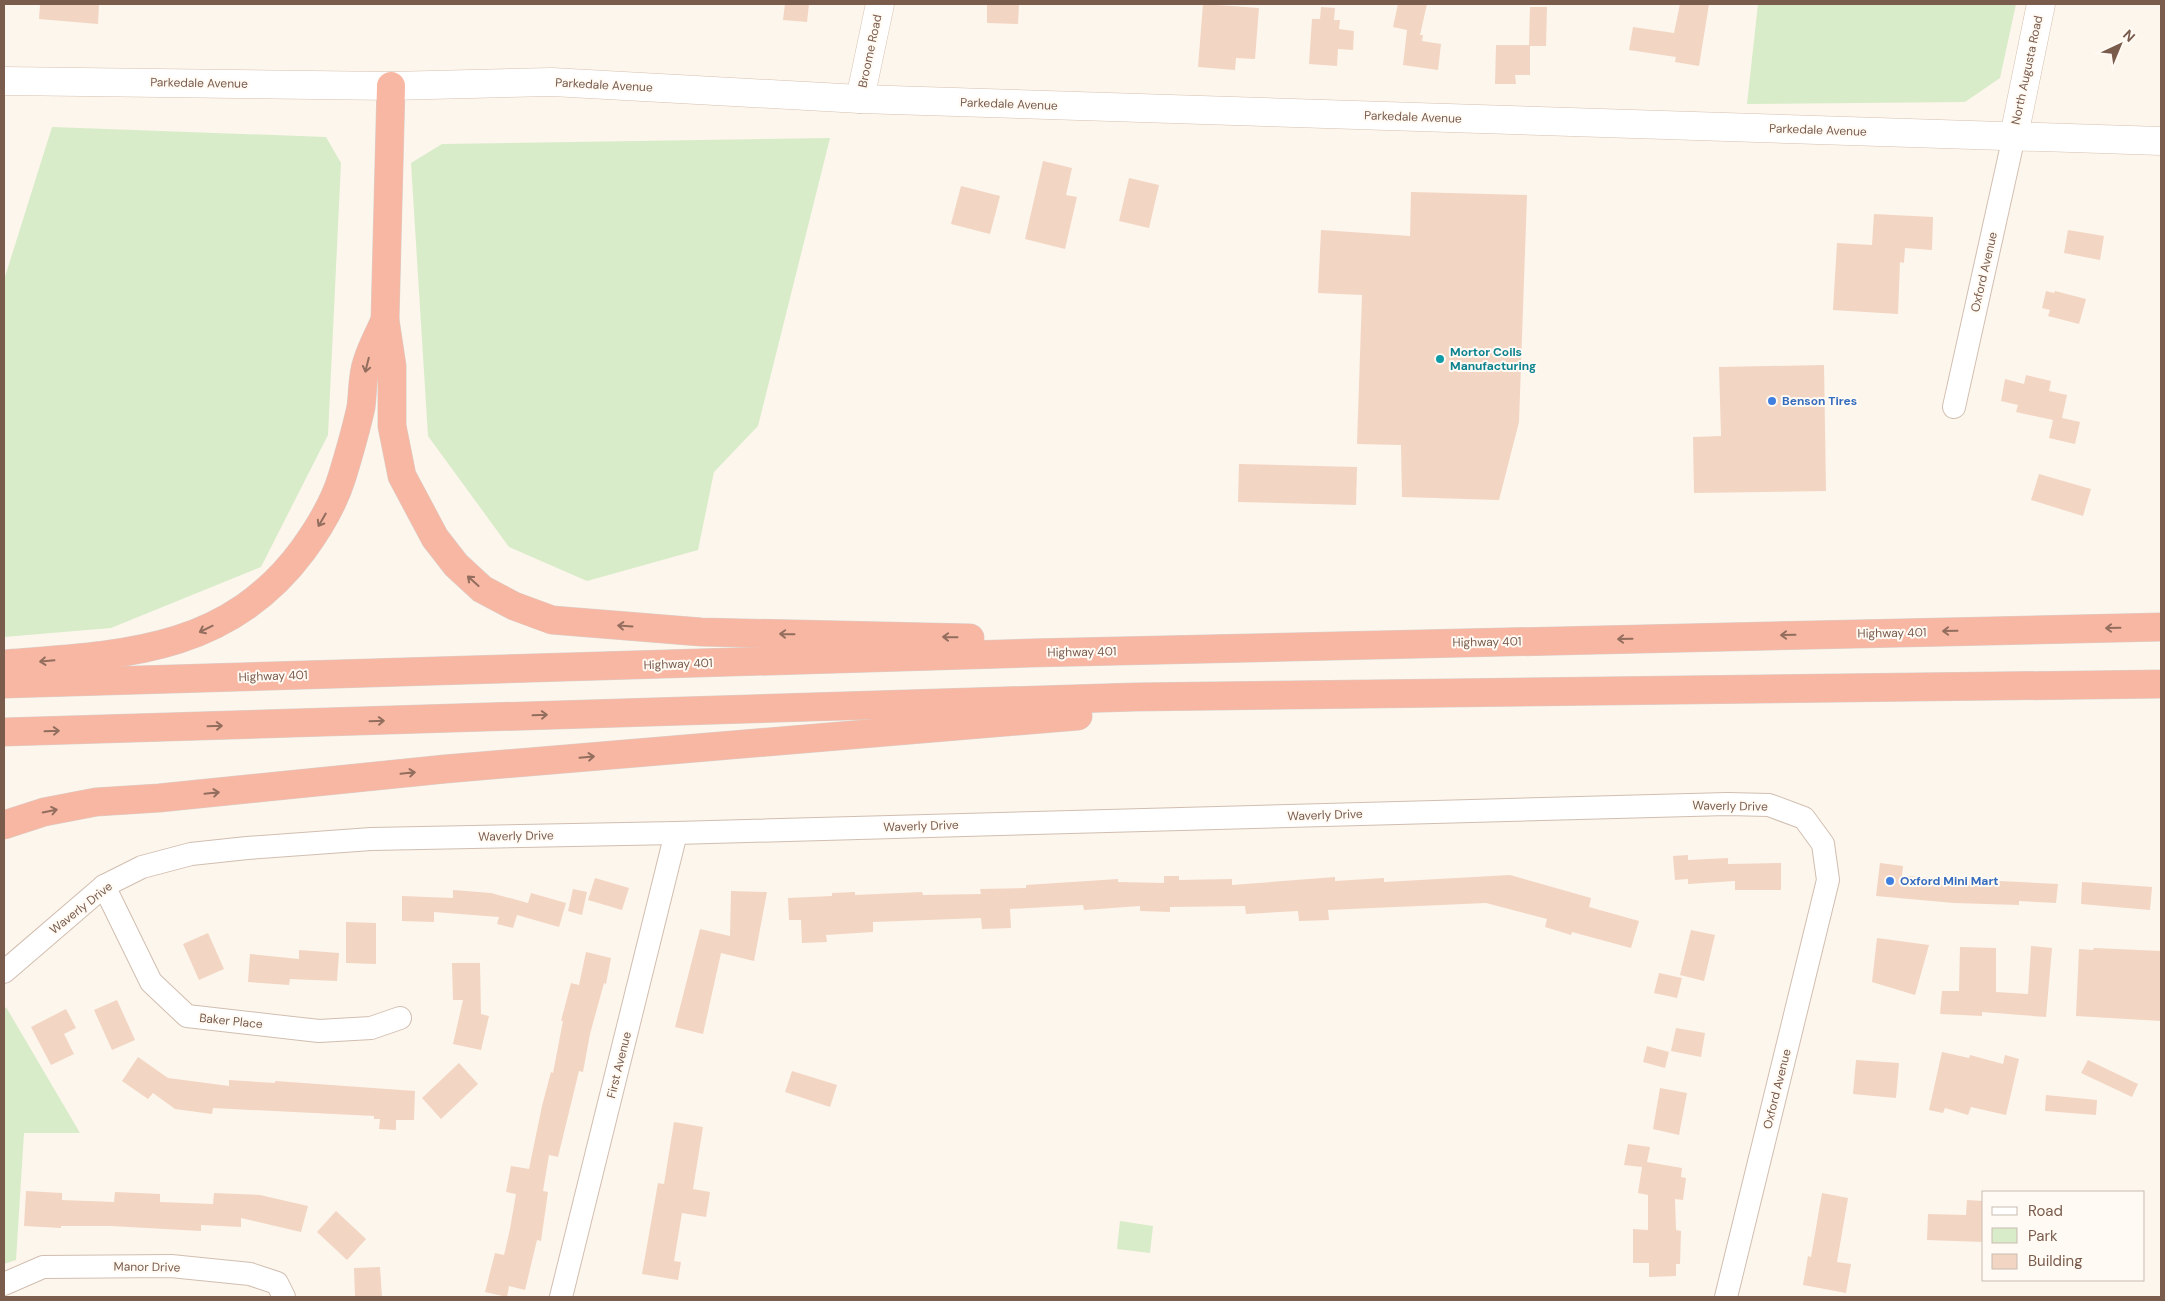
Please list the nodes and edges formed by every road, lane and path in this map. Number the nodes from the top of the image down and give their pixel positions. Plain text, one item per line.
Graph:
1 (880, 4) edge
2 (2041, 4) edge
3 (4, 81) edge
4 (391, 86) junction
5 (860, 99) junction
6 (2014, 136) junction
7 (2161, 141) edge
8 (385, 320) junction
9 (1954, 407) dead end
10 (2161, 626) edge
11 (1032, 653) junction
12 (4, 664) edge
13 (4, 684) edge
14 (2161, 684) edge
15 (1136, 697) junction
16 (4, 732) edge
17 (4, 825) edge
18 (676, 833) junction
19 (1828, 880) joint
20 (104, 886) junction
21 (4, 972) edge
22 (400, 1018) dead end
23 (4, 1284) edge
24 (284, 1297) edge
25 (561, 1297) edge
26 (1726, 1297) edge

1 - 5 main road, Broome Road
2 - 6 main road, North Augusta Road
3 - 4 main road, Parkedale Avenue
4 - 5 main road, Parkedale Avenue
4 - 8 highway
5 - 6 main road, Parkedale Avenue
6 - 7 main road, Parkedale Avenue
6 - 9 street, Oxford Avenue
11 -> 8 highway
8 -> 12 highway
10 -> 11 highway, Highway 401
11 - 13 highway, Highway 401
14 - 15 highway
16 -> 15 highway
17 -> 15 highway
18 - 19 street, Waverly Drive
18 - 20 street, Waverly Drive
18 - 25 street, First Avenue
19 - 26 street, Oxford Avenue
20 - 21 street, Waverly Drive
20 - 22 street, Baker Place
23 - 24 street, Manor Drive

